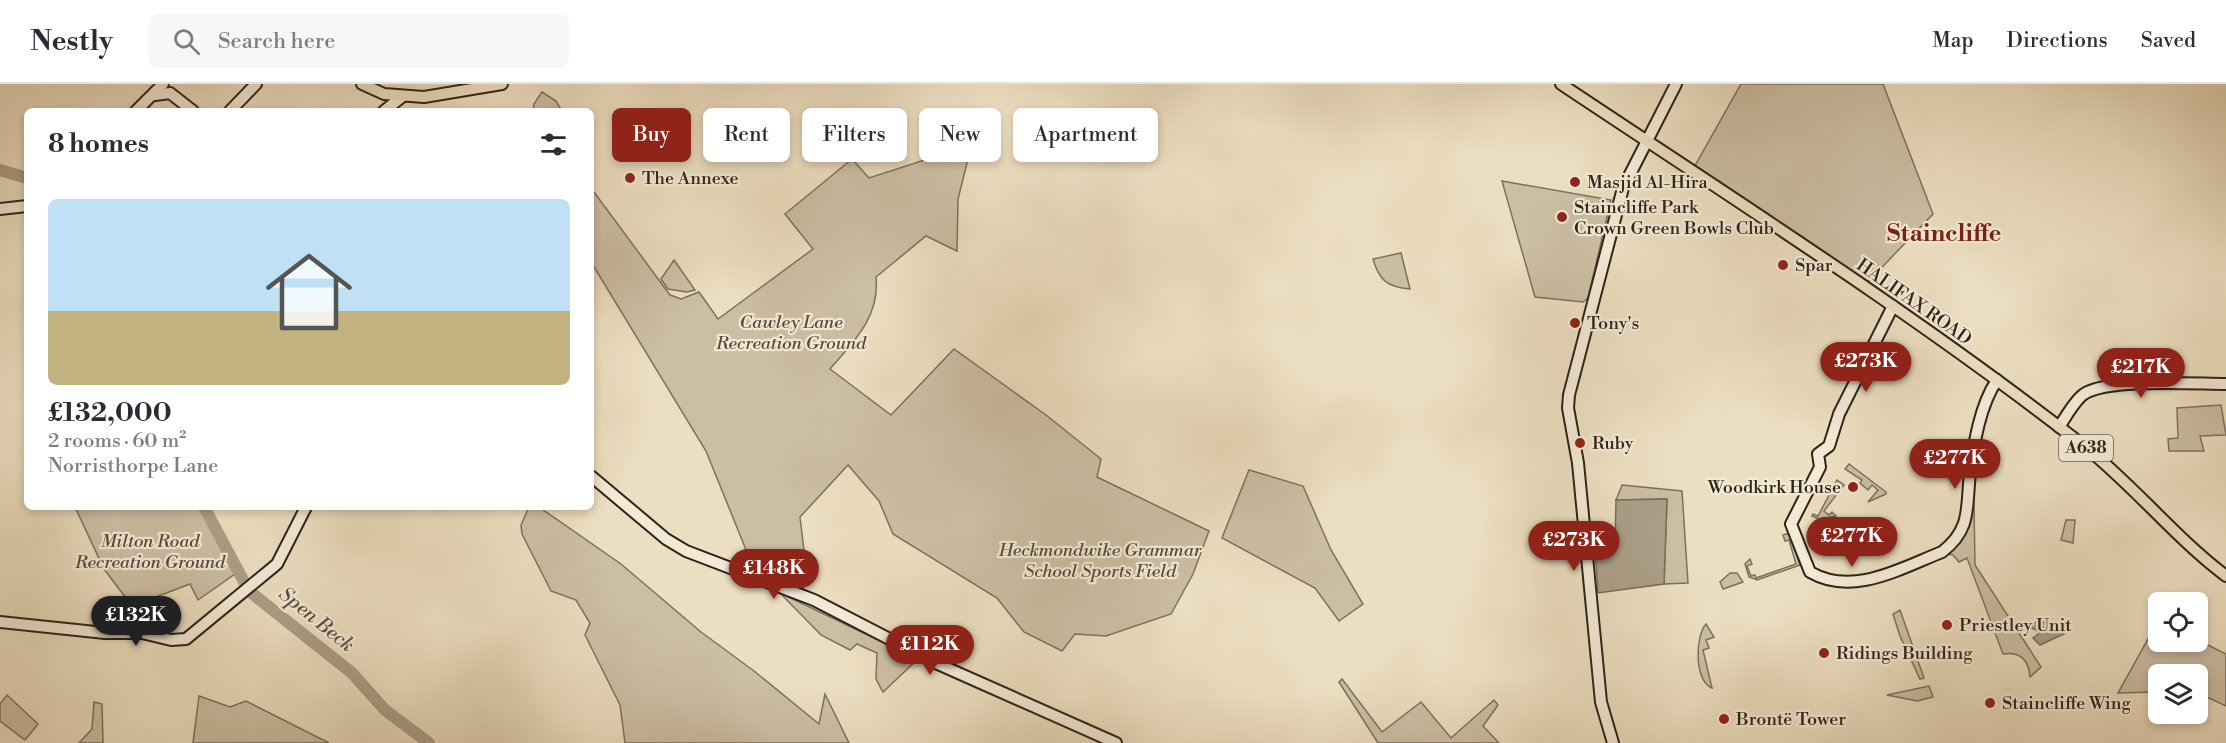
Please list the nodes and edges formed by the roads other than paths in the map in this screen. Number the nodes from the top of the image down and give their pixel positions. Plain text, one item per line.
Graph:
1 (163, 84) edge
2 (169, 84) edge
3 (256, 84) edge
4 (362, 84) edge
5 (502, 84) edge
6 (1561, 84) edge
7 (1676, 84) edge
8 (384, 94) junction
9 (155, 95) junction
10 (174, 96) junction
11 (403, 96) junction
12 (140, 108) edge
13 (189, 108) edge
14 (233, 108) edge
15 (384, 108) edge
16 (388, 108) edge
17 (1647, 140) junction
18 (24, 206) edge
19 (0, 208) edge
20 (1893, 306) junction
21 (1997, 380) junction
22 (2226, 384) edge
23 (2059, 428) junction
24 (594, 479) edge
25 (304, 510) edge
26 (2226, 576) edge
27 (0, 622) edge
28 (1116, 743) edge
29 (1613, 743) edge

1 - 9 street
2 - 10 street
3 - 14 street
4 - 8 main road
5 - 11 main road
6 - 17 main road, HALIFAX ROAD / A638
7 - 17 street
8 - 11 main road
8 - 15 street
9 - 10 street
9 - 12 street
10 - 13 street
11 - 16 street
17 - 20 main road, HALIFAX ROAD / A638
17 - 29 street
18 - 19 street
20 - 21 main road, HALIFAX ROAD / A638
20 - 21 street
21 - 23 main road, HALIFAX ROAD / A638
22 - 23 street
23 - 26 main road, HALIFAX ROAD / A638
24 - 28 street
25 - 27 street

